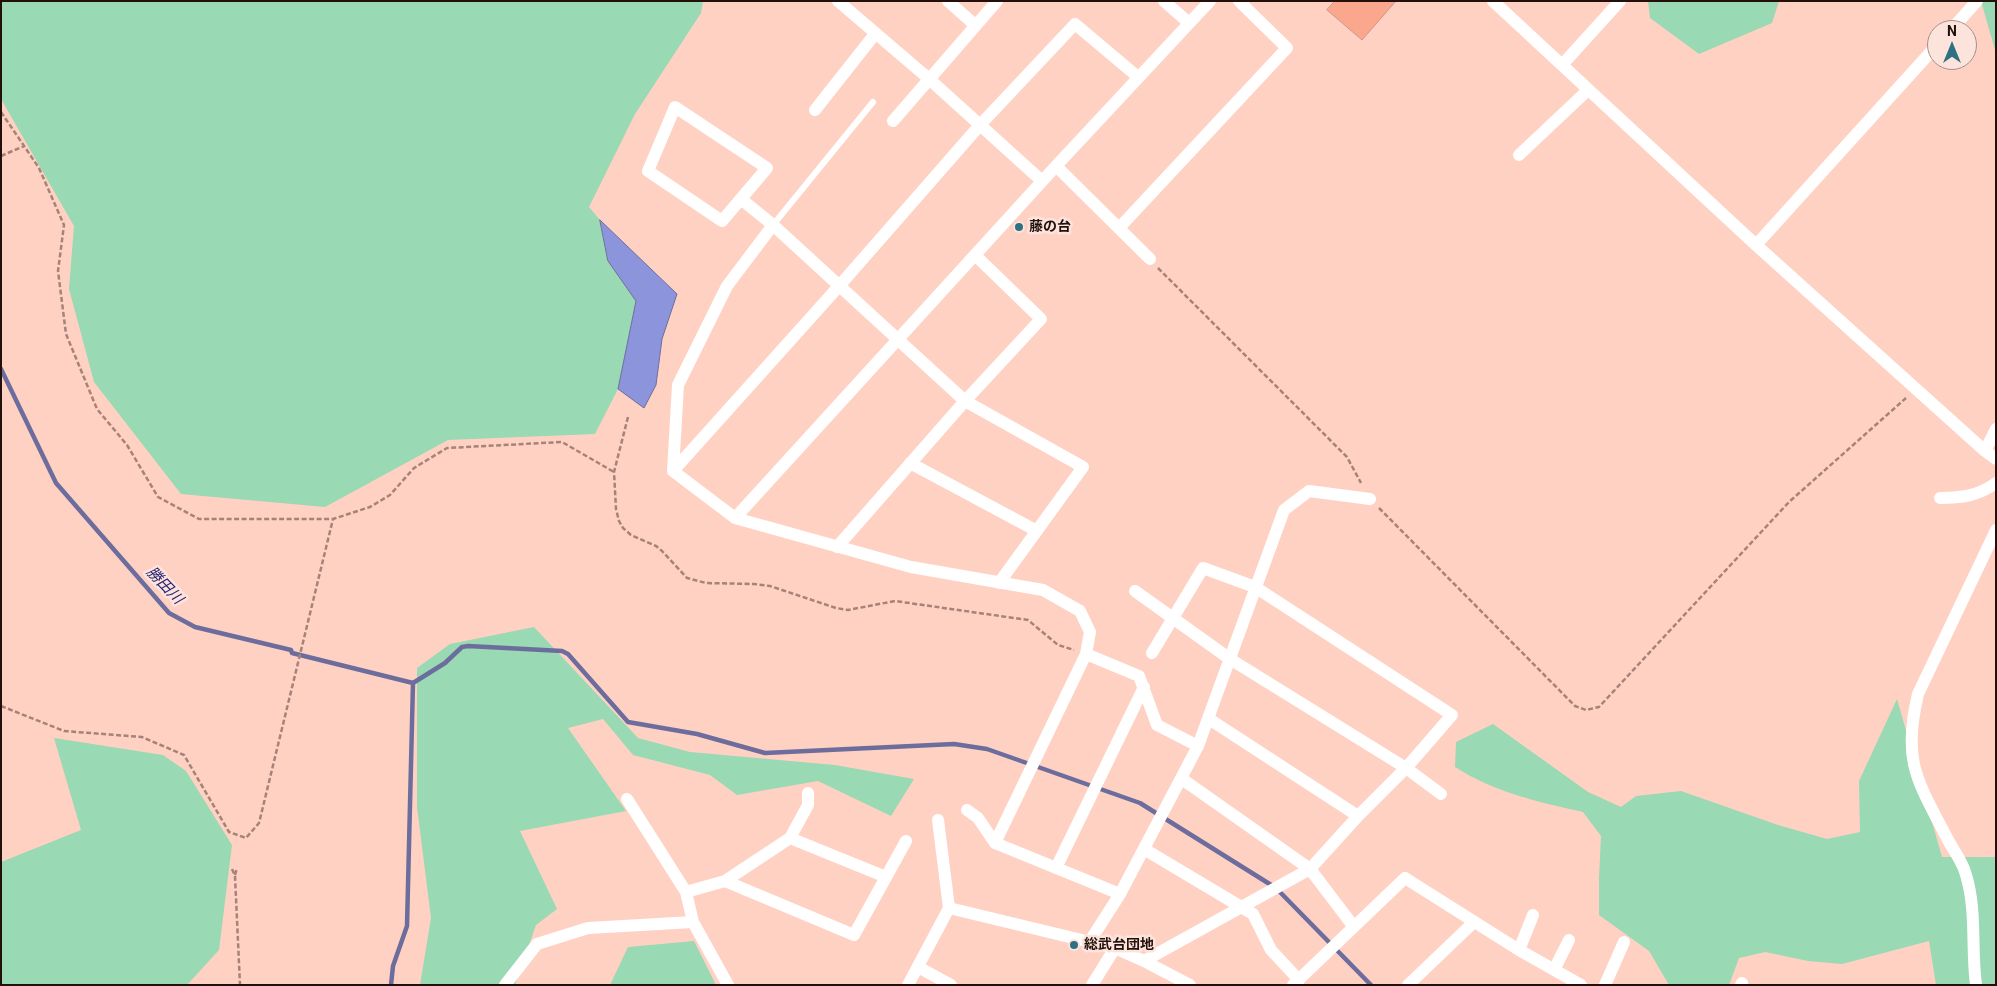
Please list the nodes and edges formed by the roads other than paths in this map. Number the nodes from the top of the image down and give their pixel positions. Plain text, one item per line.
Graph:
1 (838, 1) edge
2 (948, 1) edge
3 (996, 1) edge
4 (1164, 1) edge
5 (1210, 1) edge
6 (1238, 1) edge
7 (1493, 1) edge
8 (1620, 1) edge
9 (1977, 1) edge
10 (1960, 20) edge
11 (1189, 23) junction
12 (976, 25) junction
13 (875, 34) junction
14 (1927, 56) edge
15 (1562, 65) junction
16 (1138, 77) junction
17 (928, 78) junction
18 (1588, 90) junction
19 (873, 102) dead end
20 (815, 110) dead end
21 (893, 121) dead end
22 (980, 125) junction
23 (1519, 156) dead end
24 (1056, 166) junction
25 (1042, 182) junction
26 (741, 199) junction
27 (773, 224) junction
28 (1118, 228) junction
29 (1756, 245) junction
30 (975, 255) junction
31 (1150, 260) road end
32 (840, 285) junction
33 (898, 339) junction
34 (965, 401) junction
35 (1996, 429) edge
36 (1985, 451) junction
37 (1996, 459) edge
38 (910, 463) junction
39 (673, 471) junction
40 (1996, 483) edge
41 (1940, 498) dead end
42 (1370, 499) road end
43 (734, 518) junction
44 (1996, 530) edge
45 (1037, 531) junction
46 (837, 547) junction
47 (999, 583) junction
48 (1255, 587) junction
49 (1135, 591) dead end
50 (1172, 619) junction
51 (1152, 653) dead end
52 (1086, 654) junction
53 (1230, 658) junction
54 (1144, 687) junction
55 (1209, 720) junction
56 (1198, 746) junction
57 (1406, 768) junction
58 (1182, 779) junction
59 (808, 793) dead end
60 (1441, 794) dead end
61 (627, 799) dead end
62 (967, 810) dead end
63 (1358, 816) junction
64 (938, 820) dead end
65 (790, 838) junction
66 (906, 840) dead end
67 (995, 843) junction
68 (1144, 849) junction
69 (1056, 868) junction
70 (1310, 869) junction
71 (886, 877) junction
72 (725, 880) junction
73 (686, 892) junction
74 (1120, 894) junction
75 (1242, 906) junction
76 (949, 908) junction
77 (1533, 915) dead end
78 (693, 922) junction
79 (1474, 922) junction
80 (1354, 927) junction
81 (1569, 940) dead end
82 (1090, 942) junction
83 (1624, 942) dead end
84 (1115, 948) junction
85 (1518, 950) junction
86 (1144, 960) junction
87 (918, 967) junction
88 (1554, 970) junction
89 (1296, 982) edge
90 (504, 985) edge
91 (728, 985) edge
92 (908, 985) edge
93 (951, 985) edge
94 (1092, 985) edge
95 (1190, 985) edge
96 (1408, 985) edge
97 (1581, 985) edge
98 (1605, 985) edge
99 (1976, 985) edge

1 - 13 street
2 - 12 street
3 - 12 street
4 - 11 street
5 - 11 street
6 - 28 street
7 - 15 street
8 - 15 street
9 - 10 street
11 - 16 street
12 - 17 street
13 - 17 street
13 - 20 street
14 - 29 street
15 - 18 street
16 - 22 street
16 - 24 street
17 - 21 street
17 - 22 street
18 - 23 street
18 - 29 street
19 - 27 lane
22 - 25 street
22 - 32 street
24 - 25 street
24 - 28 street
25 - 30 street
26 - 26 street
26 - 27 street
27 - 32 street
27 - 39 street
28 - 31 street
29 - 36 street
30 - 33 street
30 - 34 street
32 - 33 street
32 - 39 street
33 - 34 street
33 - 43 street
34 - 38 street
34 - 45 street
35 - 36 street
36 - 37 street
38 - 45 street
38 - 46 street
39 - 43 street
40 - 41 street
42 - 48 street
43 - 46 street
44 - 99 street
45 - 47 street
46 - 47 street
47 - 52 street
48 - 50 street
48 - 53 street
48 - 57 street
49 - 50 street
50 - 51 street
50 - 53 street
52 - 54 street
52 - 67 street
53 - 55 street
53 - 57 street
54 - 56 street
54 - 69 street
55 - 56 street
55 - 63 street
56 - 58 street
57 - 60 street
57 - 63 street
58 - 68 street
58 - 70 street
59 - 65 street
61 - 73 street
62 - 67 street
63 - 70 street
64 - 76 street
65 - 71 street
65 - 72 street
66 - 71 street
67 - 69 street
68 - 74 street
68 - 75 street
69 - 74 street
70 - 75 street
70 - 80 street
71 - 72 street
72 - 73 street
73 - 78 street
74 - 82 street
75 - 86 street
75 - 89 street
76 - 82 street
76 - 87 street
77 - 85 street
78 - 90 street
78 - 91 street
79 - 80 street
79 - 85 street
79 - 96 street
80 - 89 street
81 - 88 street
82 - 84 street
83 - 98 street
84 - 86 street
84 - 94 street
85 - 88 street
86 - 95 street
87 - 92 street
87 - 93 street
88 - 97 street

